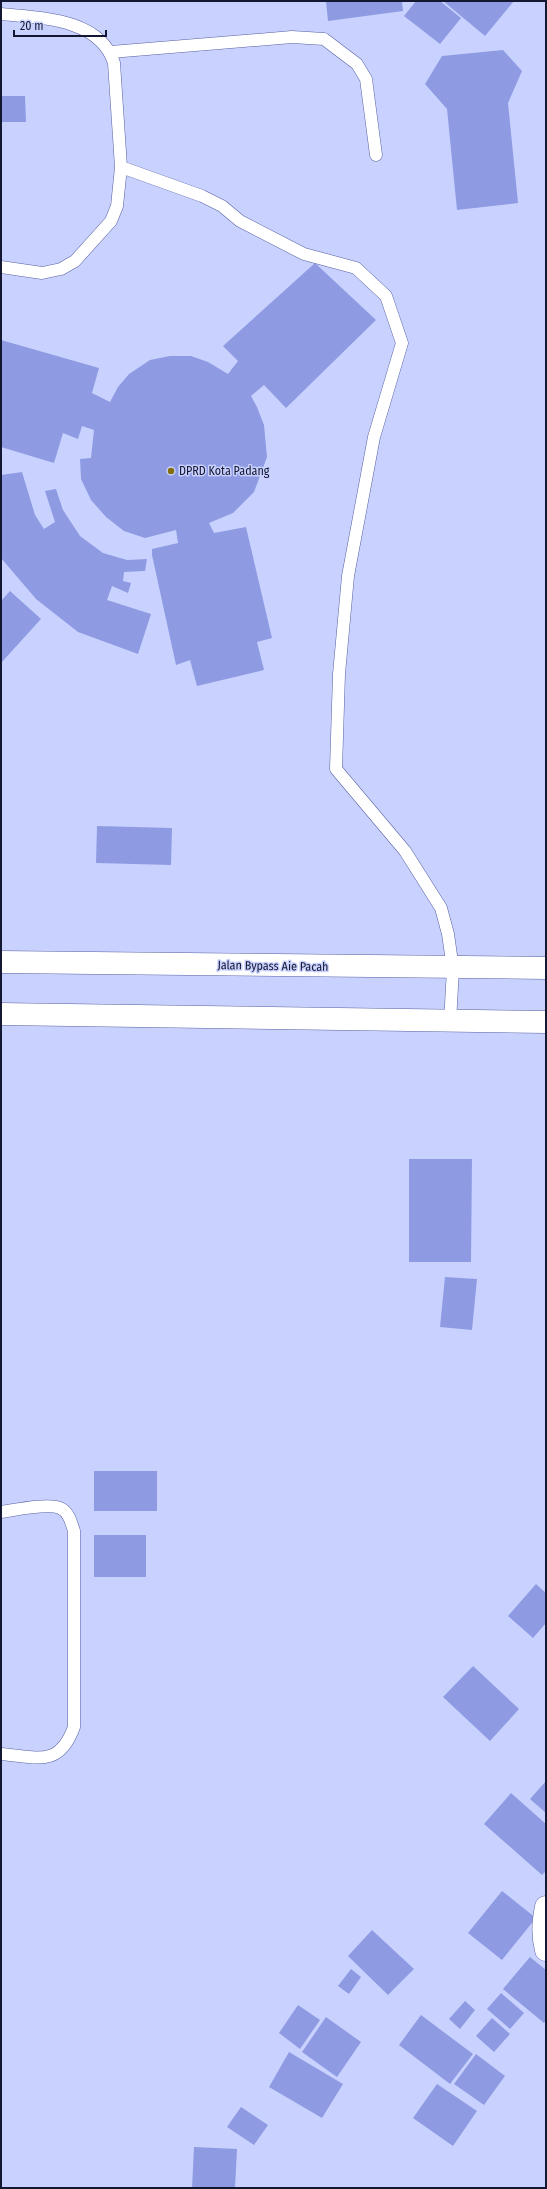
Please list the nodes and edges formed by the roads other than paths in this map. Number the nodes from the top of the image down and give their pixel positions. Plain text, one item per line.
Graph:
1 (1, 14) edge
2 (111, 52) junction
3 (376, 155) dead end
4 (122, 168) junction
5 (1, 267) edge
6 (1, 962) edge
7 (546, 968) edge
8 (454, 969) junction
9 (1, 1014) edge
10 (450, 1022) junction
11 (546, 1022) edge
12 (1, 1512) edge
13 (1, 1754) edge
14 (546, 1907) edge
15 (546, 1950) edge

1 - 2 lane
2 - 3 lane
2 - 4 lane
4 - 5 lane
4 - 8 lane
6 - 8 main road, Jalan Bypass Aie Pacah
7 - 8 main road, Jalan Bypass Aie Pacah
8 - 10 lane
9 - 10 main road
10 - 11 main road
12 - 13 lane
14 - 15 main road

